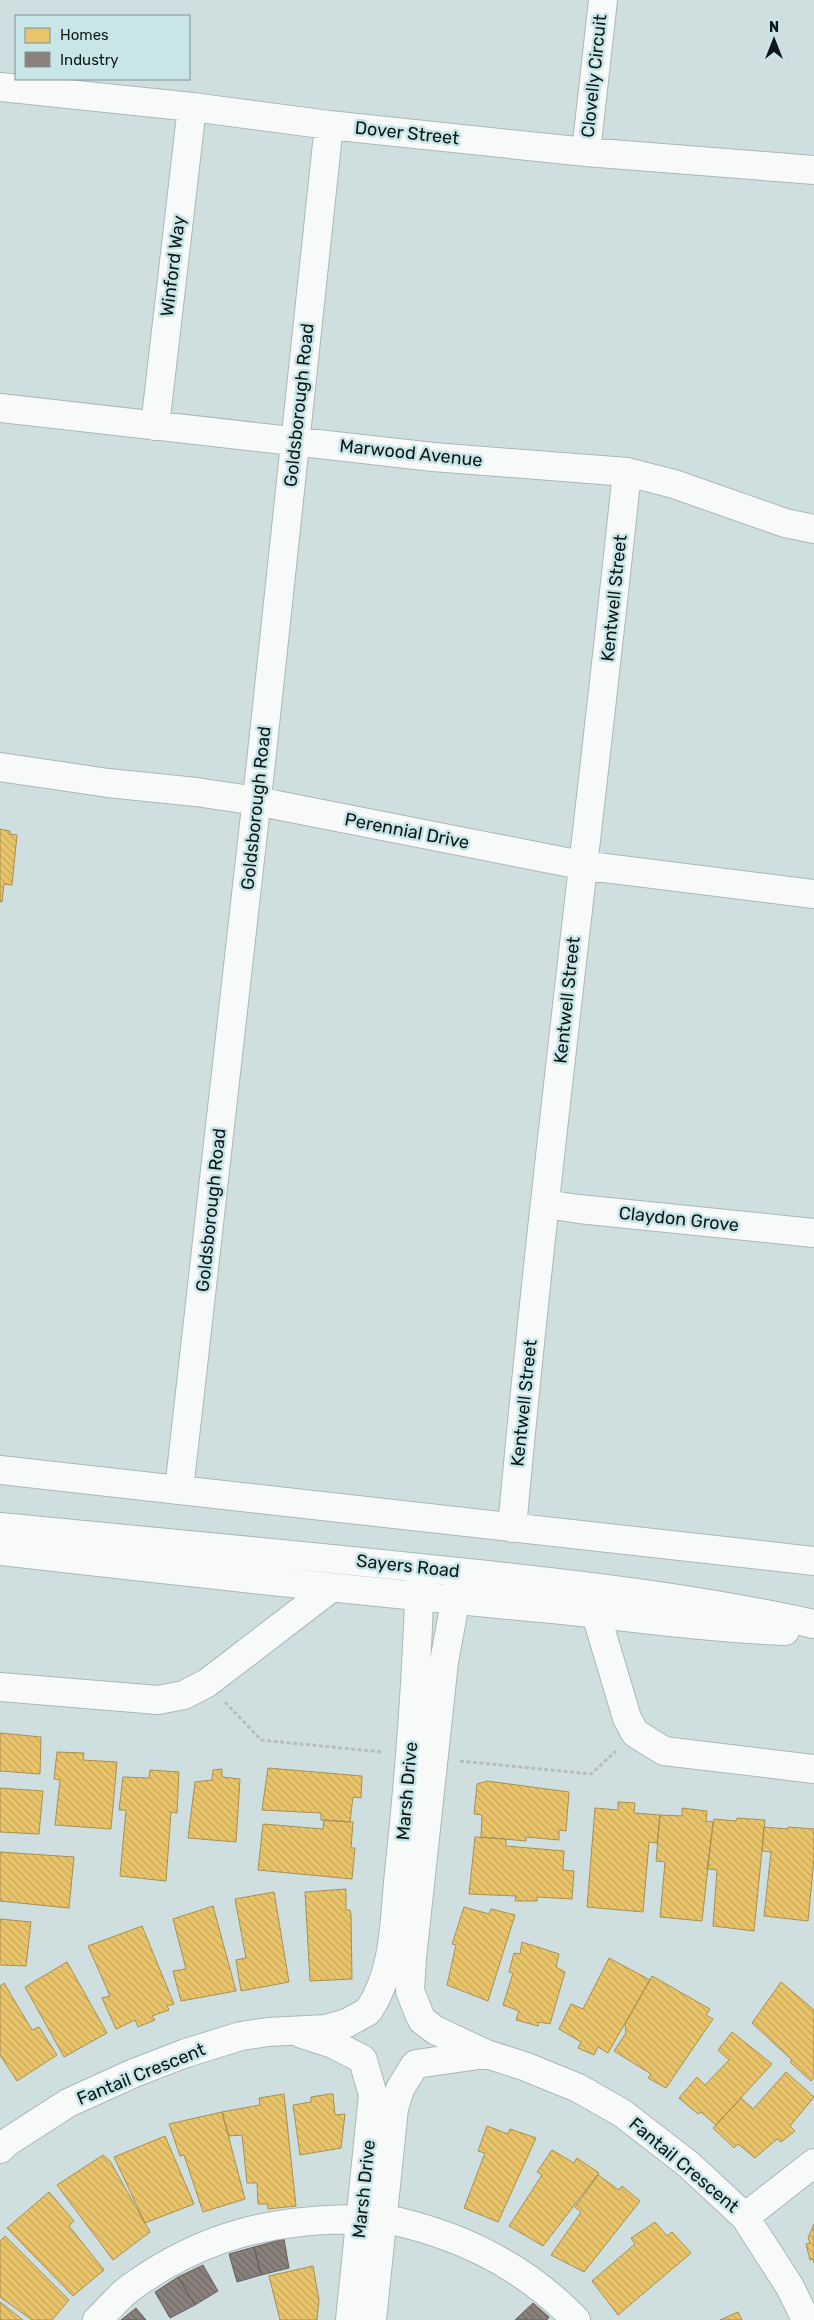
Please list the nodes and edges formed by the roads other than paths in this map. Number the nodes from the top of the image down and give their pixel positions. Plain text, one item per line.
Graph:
1 (603, 0) edge
2 (0, 87) edge
3 (192, 107) junction
4 (329, 125) junction
5 (586, 152) junction
6 (814, 170) edge
7 (0, 408) edge
8 (155, 426) junction
9 (296, 440) junction
10 (627, 472) junction
11 (814, 529) edge
12 (0, 767) edge
13 (256, 802) junction
14 (582, 865) junction
15 (814, 894) edge
16 (545, 1204) junction
17 (814, 1233) edge
18 (0, 1470) edge
19 (179, 1490) junction
20 (0, 1528) edge
21 (512, 1528) junction
22 (0, 1551) edge
23 (814, 1561) edge
24 (421, 1567) junction
25 (461, 1572) junction
26 (331, 1588) junction
27 (420, 1597) junction
28 (455, 1600) junction
29 (596, 1614) junction
30 (814, 1624) edge
31 (814, 1632) edge
32 (0, 1686) edge
33 (814, 1769) edge
34 (368, 2011) junction
35 (421, 2018) junction
36 (296, 2032) junction
37 (486, 2054) junction
38 (362, 2060) junction
39 (415, 2065) junction
40 (2, 2143) edge
41 (814, 2163) edge
42 (745, 2218) junction
43 (371, 2219) junction
44 (97, 2320) edge
45 (350, 2320) edge
46 (372, 2320) edge
47 (576, 2320) edge
48 (806, 2320) edge

1 - 5 street, Clovelly Circuit
2 - 3 street, Dover Street
3 - 4 street, Dover Street
3 - 8 street, Winford Way
4 - 5 street, Dover Street
4 - 9 street, Goldsborough Road
5 - 6 street, Dover Street
7 - 8 street, Marwood Avenue
8 - 9 street, Marwood Avenue
9 - 10 street, Marwood Avenue
9 - 13 street, Goldsborough Road
10 - 11 street, Marwood Avenue
10 - 14 street, Kentwell Street
12 - 13 street, Perennial Drive
13 - 14 street, Perennial Drive
13 - 19 street, Goldsborough Road
14 - 15 street, Perennial Drive
14 - 16 street, Kentwell Street
16 - 17 street, Claydon Grove
16 - 21 street, Kentwell Street
18 - 19 street
19 - 21 street
20 - 24 street, Sayers Road
21 - 23 street
22 - 26 street, Sayers Road
24 - 25 street, Sayers Road
24 - 27 street, Marsh Drive
25 - 28 street, Marsh Drive
25 - 30 street, Sayers Road
26 - 27 street, Sayers Road
26 - 32 street
27 - 28 street, Sayers Road
27 - 34 street, Marsh Drive
28 - 29 street, Sayers Road
28 - 35 street, Marsh Drive
29 - 31 street, Sayers Road
29 - 33 street
34 - 35 street
34 - 36 street, Fantail Crescent
34 - 38 street
35 - 37 street, Fantail Crescent
35 - 39 street
36 - 38 street, Fantail Crescent
36 - 40 street, Fantail Crescent
37 - 39 street, Fantail Crescent
37 - 42 street, Fantail Crescent
38 - 39 street
38 - 43 street, Marsh Drive
39 - 43 street, Marsh Drive
41 - 42 street
42 - 48 street, Fantail Crescent
43 - 44 street
43 - 45 street, Marsh Drive
43 - 46 street, Marsh Drive
43 - 47 street

